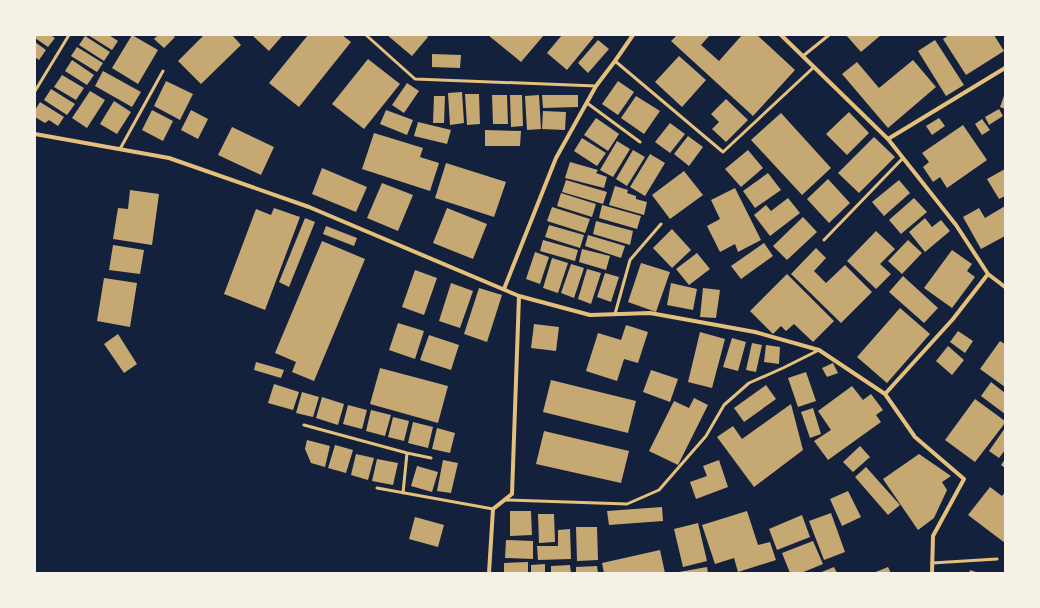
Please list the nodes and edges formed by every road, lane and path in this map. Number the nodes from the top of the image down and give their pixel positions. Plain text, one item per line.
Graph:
1 (69, 35) edge
2 (366, 35) edge
3 (633, 35) edge
4 (781, 35) edge
5 (829, 35) edge
6 (804, 56) junction
7 (615, 61) junction
8 (814, 67) junction
9 (1005, 68) edge
10 (163, 71) dead end
11 (596, 86) junction
12 (35, 91) edge
13 (587, 103) junction
14 (35, 134) edge
15 (888, 138) junction
16 (640, 142) dead end
17 (120, 149) junction
18 (903, 158) junction
19 (661, 224) dead end
20 (824, 240) dead end
21 (988, 274) junction
22 (1005, 287) edge
23 (504, 289) junction
24 (519, 296) junction
25 (615, 314) junction
26 (820, 350) junction
27 (885, 394) junction
28 (304, 425) dead end
29 (407, 453) junction
30 (431, 458) dead end
31 (377, 488) dead end
32 (403, 493) junction
33 (506, 500) junction
34 (493, 509) junction
35 (997, 559) dead end
36 (932, 563) junction
37 (488, 573) edge
38 (932, 573) edge

1 - 12 lane
2 - 11 lane
3 - 7 street
4 - 6 street
5 - 6 lane
6 - 8 street
7 - 8 lane
7 - 11 street
8 - 15 street
9 - 15 street
10 - 17 lane
11 - 13 street
13 - 16 lane
13 - 23 street
14 - 17 street
15 - 18 street
17 - 23 street
18 - 20 lane
18 - 21 street
19 - 25 lane
21 - 22 street
21 - 27 street
23 - 24 street
24 - 25 street
24 - 33 street
25 - 26 street
26 - 27 street
26 - 33 lane
27 - 36 street
28 - 29 lane
29 - 30 lane
29 - 32 lane
31 - 32 lane
32 - 34 lane
33 - 34 street
34 - 37 street
35 - 36 lane
36 - 38 street

